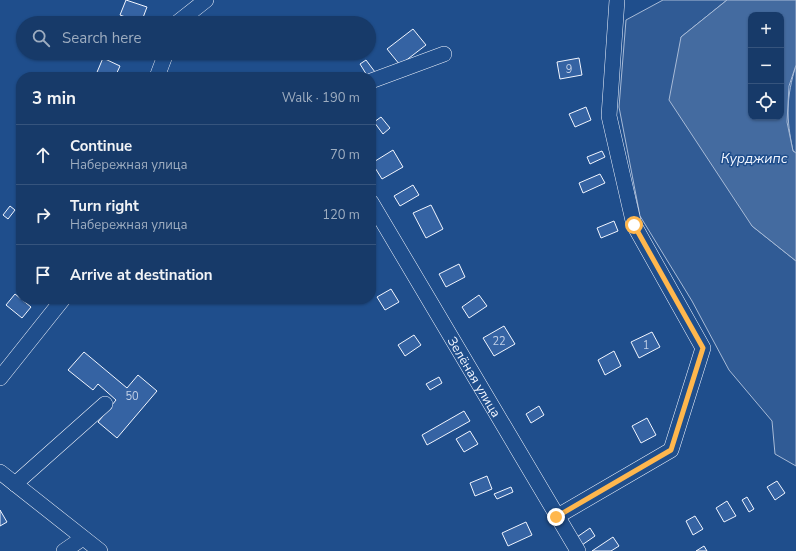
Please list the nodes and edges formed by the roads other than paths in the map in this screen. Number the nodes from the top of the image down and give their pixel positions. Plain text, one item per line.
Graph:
1 (206, 0) edge
2 (617, 0) edge
3 (186, 16) edge
4 (444, 54) dead end
5 (164, 60) edge
6 (160, 72) edge
7 (376, 79) edge
8 (376, 211) edge
9 (59, 304) edge
10 (0, 378) edge
11 (105, 404) dead end
12 (6, 480) edge
13 (556, 517) junction
14 (83, 538) junction
15 (64, 551) edge
16 (100, 551) edge
17 (578, 551) edge

1 - 3 street
2 - 13 street
4 - 7 street
5 - 6 street
8 - 13 street, Зелёная улица
9 - 10 street
11 - 12 street
12 - 14 street
13 - 17 street, Зелёная улица
14 - 15 street
14 - 16 street

